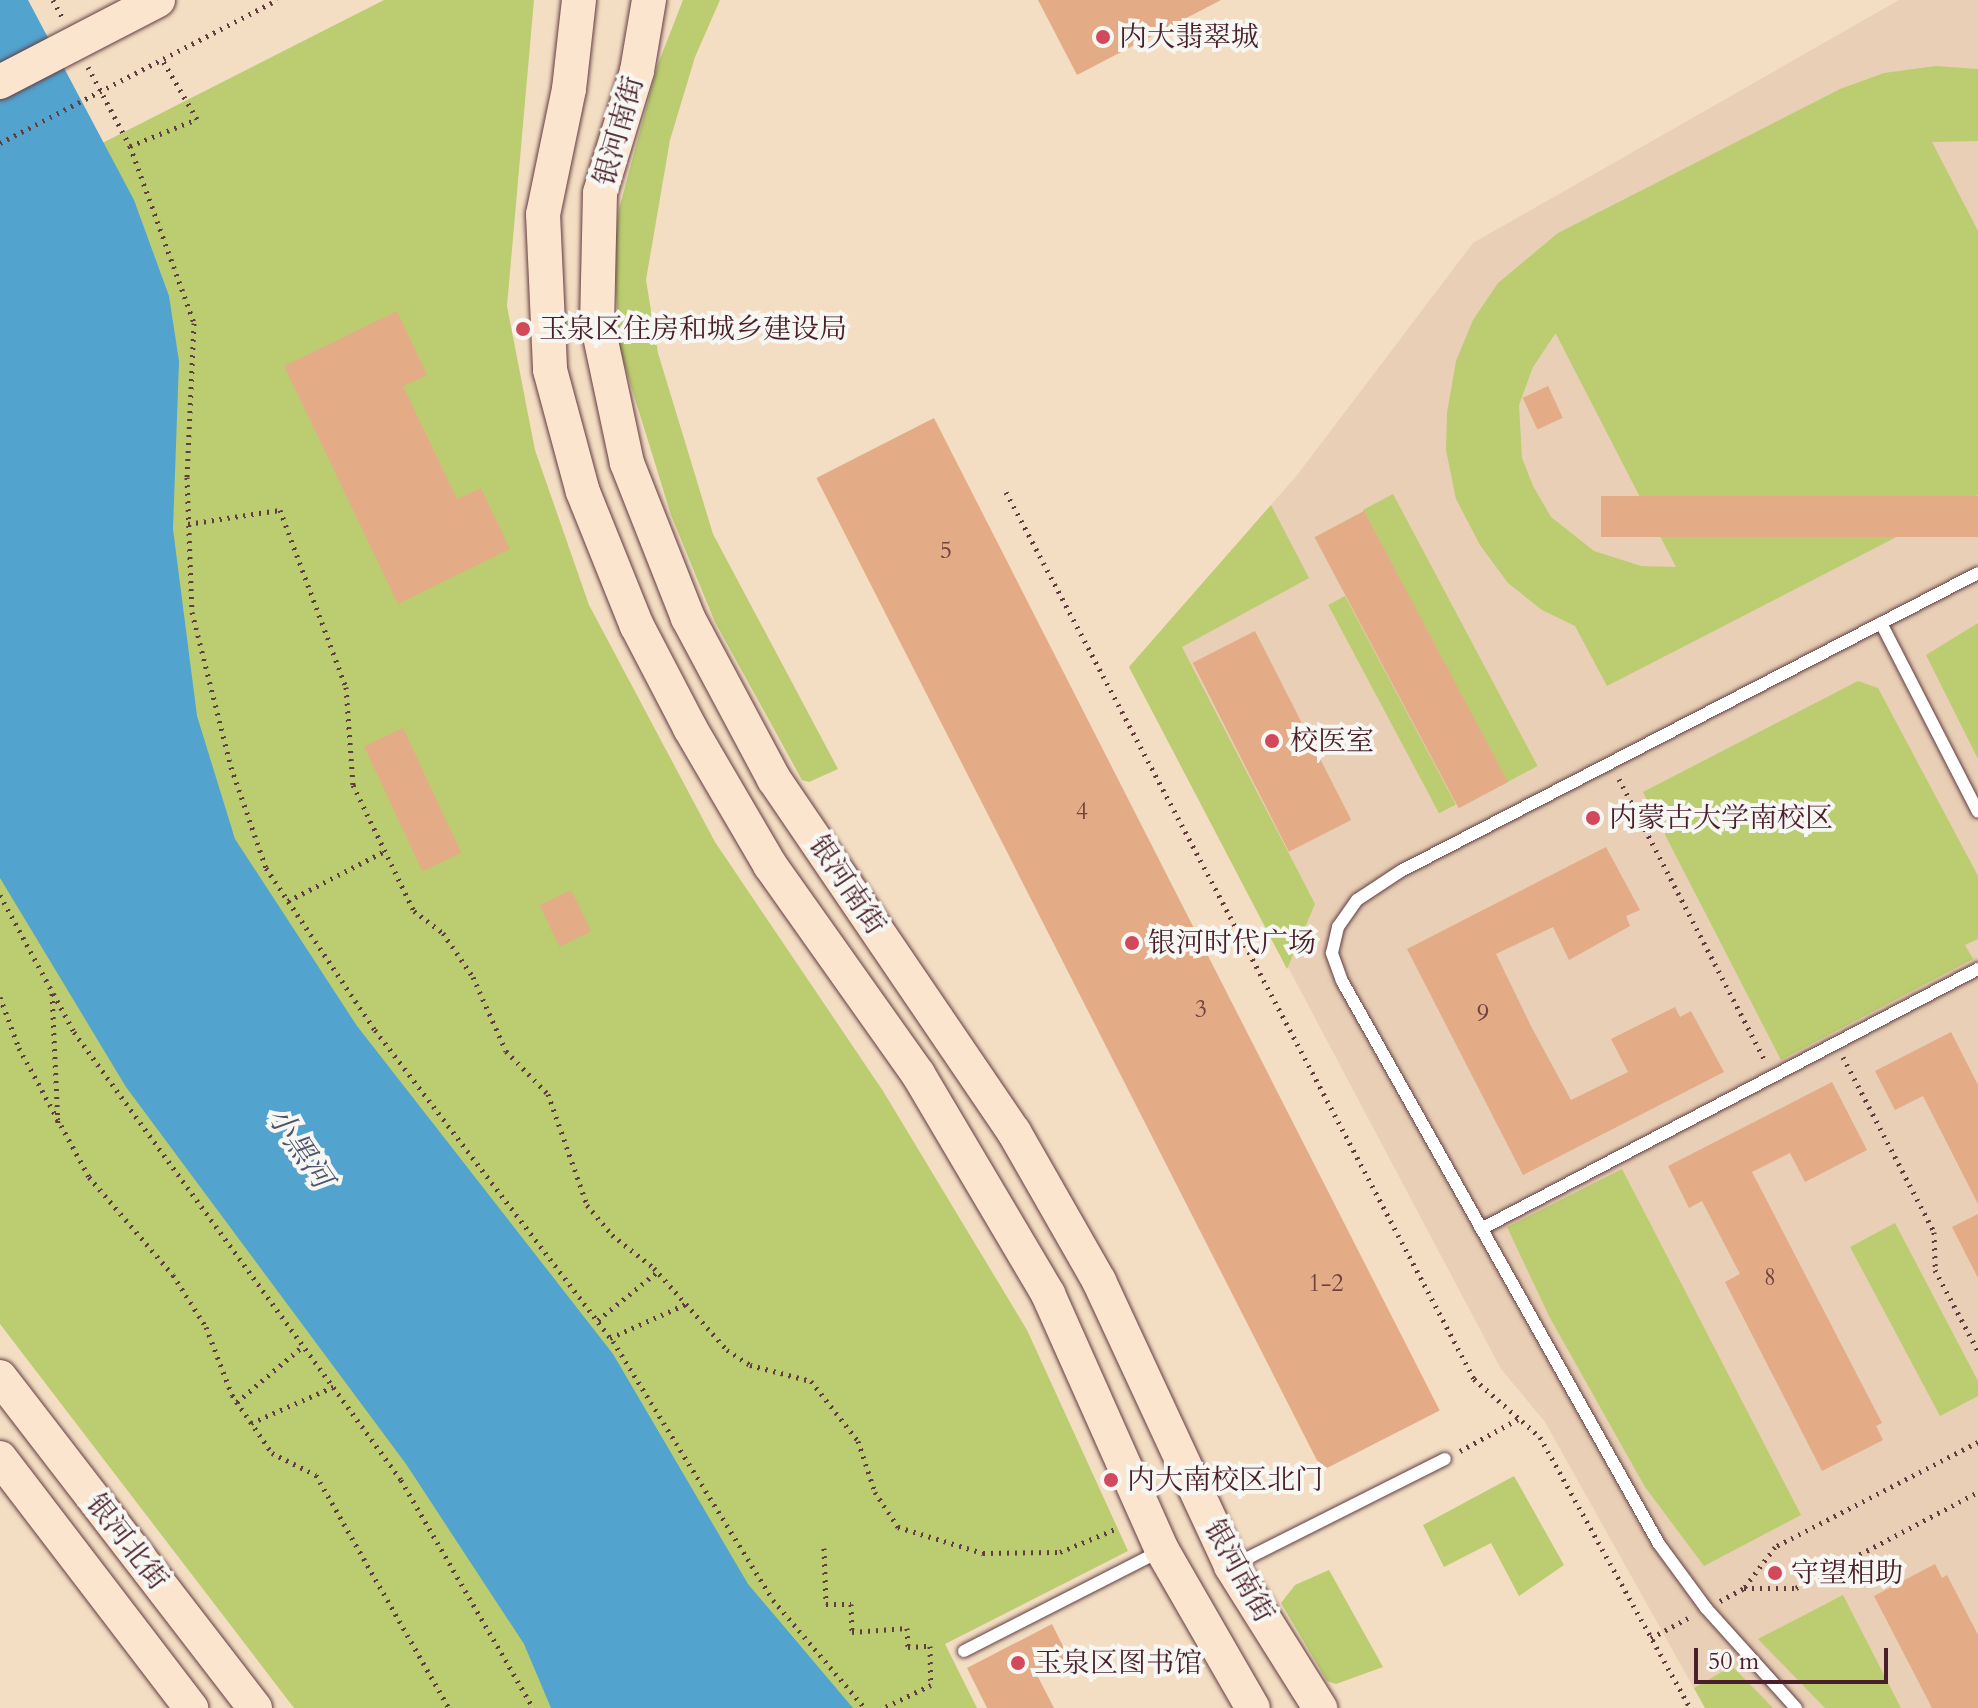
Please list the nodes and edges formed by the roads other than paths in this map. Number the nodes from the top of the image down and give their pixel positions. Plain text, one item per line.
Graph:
1 (158, 0) edge
2 (579, 0) edge
3 (649, 0) edge
4 (0, 82) edge
5 (1978, 573) edge
6 (1881, 623) junction
7 (1978, 812) edge
8 (1978, 969) edge
9 (1481, 1229) junction
10 (0, 1377) edge
11 (0, 1458) edge
12 (1445, 1459) road end
13 (1162, 1550) junction
14 (1231, 1566) junction
15 (964, 1651) dead end
16 (191, 1708) edge
17 (255, 1708) edge
18 (1253, 1708) edge
19 (1320, 1708) edge
20 (1796, 1708) edge

1 - 4 main road, bridge
2 - 13 main road, 银河南街
3 - 14 main road, 银河南街
5 - 6 lane
6 - 7 lane
6 - 9 lane
8 - 9 lane
9 - 20 lane
10 - 17 main road, 银河北街
11 - 16 main road, 银河北街
12 - 14 lane
13 - 15 lane
13 - 18 main road, 银河南街
14 - 19 main road, 银河南街

